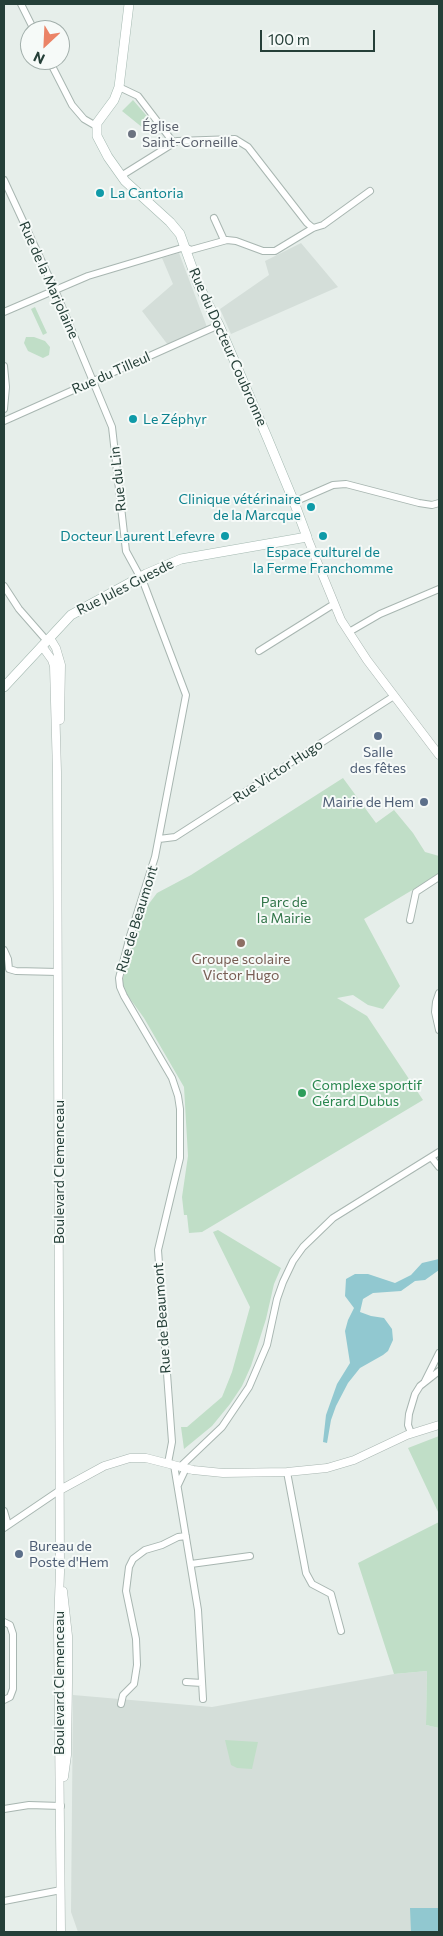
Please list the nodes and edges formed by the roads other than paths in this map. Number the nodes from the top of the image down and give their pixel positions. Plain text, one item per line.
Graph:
1 (21, 4) edge
2 (129, 4) edge
3 (29, 20) edge
4 (54, 70) edge
5 (119, 87) junction
6 (96, 126) junction
7 (173, 142) junction
8 (121, 176) junction
9 (4, 180) edge
10 (370, 190) dead end
11 (214, 218) dead end
12 (313, 228) junction
13 (224, 240) junction
14 (185, 247) junction
15 (55, 290) junction
16 (4, 312) edge
17 (219, 325) junction
18 (4, 366) edge
19 (93, 381) junction
20 (4, 409) edge
21 (4, 421) edge
22 (294, 502) junction
23 (437, 504) edge
24 (439, 512) edge
25 (307, 536) junction
26 (140, 577) junction
27 (4, 586) edge
28 (439, 589) edge
29 (334, 604) junction
30 (349, 632) junction
31 (47, 641) junction
32 (259, 651) dead end
33 (4, 687) edge
34 (394, 696) junction
35 (439, 755) edge
36 (159, 838) junction
37 (439, 877) edge
38 (410, 920) dead end
39 (4, 950) edge
40 (58, 972) junction
41 (439, 993) edge
42 (439, 1030) edge
43 (439, 1152) edge
44 (431, 1157) junction
45 (439, 1167) edge
46 (439, 1354) edge
47 (439, 1371) edge
48 (424, 1383) junction
49 (439, 1425) edge
50 (411, 1433) junction
51 (177, 1466) junction
52 (287, 1472) junction
53 (178, 1485) junction
54 (60, 1490) junction
55 (4, 1511) edge
56 (6, 1526) edge
57 (186, 1536) junction
58 (250, 1556) dead end
59 (191, 1564) junction
60 (4, 1622) edge
61 (341, 1631) dead end
62 (186, 1682) dead end
63 (202, 1682) junction
64 (203, 1699) dead end
65 (4, 1700) edge
66 (121, 1704) dead end
67 (61, 1806) junction
68 (4, 1809) edge
69 (61, 1890) junction
70 (4, 1900) edge
71 (61, 1932) edge

1 - 3 street
2 - 5 main road
4 - 6 street
5 - 6 main road
5 - 7 street
6 - 8 main road, Rue du Docteur Coubronne
7 - 8 street
7 - 12 street
8 - 14 main road, Rue du Docteur Coubronne
9 - 15 street, Rue de la Marjolaine
10 - 12 street
11 - 13 street
12 - 13 street
13 - 14 street
14 - 15 street
14 - 17 main road, Rue du Docteur Coubronne
15 - 16 street
15 - 19 street, Rue de la Marjolaine
17 - 19 street, Rue du Tilleul
17 - 22 main road, Rue du Docteur Coubronne
18 - 20 street
19 - 21 street, Rue du Tilleul
19 - 26 street, Rue du Lin
22 - 23 street
22 - 25 main road, Rue du Docteur Coubronne
23 - 24 street
25 - 26 main road, Rue Jules Guesde
25 - 29 street
26 - 31 main road, Rue Jules Guesde
26 - 36 street, Rue de Beaumont
27 - 31 street
28 - 30 street
29 - 30 street
29 - 32 street
30 - 34 street
31 - 33 main road, Rue Jules Guesde
31 - 40 street, Boulevard Clemenceau
34 - 35 street
34 - 36 street, Rue Victor Hugo
36 - 51 street, Rue de Beaumont
37 - 38 street
39 - 40 street
40 - 54 street, Boulevard Clemenceau
41 - 42 street
43 - 44 street
44 - 45 street
44 - 51 street
46 - 48 street
47 - 48 street
48 - 50 street
49 - 50 street
50 - 52 street
51 - 52 street
51 - 53 street, Rue de Beaumont
51 - 53 street, Rue de Beaumont
51 - 54 street
52 - 61 street
53 - 57 street, Rue de Beaumont
54 - 56 street
54 - 67 street, Boulevard Clemenceau
55 - 56 street
57 - 59 street, Rue de Beaumont
57 - 66 street
58 - 59 street
59 - 63 street, Rue de Beaumont
60 - 65 street
62 - 63 street
63 - 64 street, Rue de Beaumont
67 - 68 street
67 - 69 street, Boulevard Clemenceau
69 - 70 street
69 - 71 street, Boulevard Clemenceau

